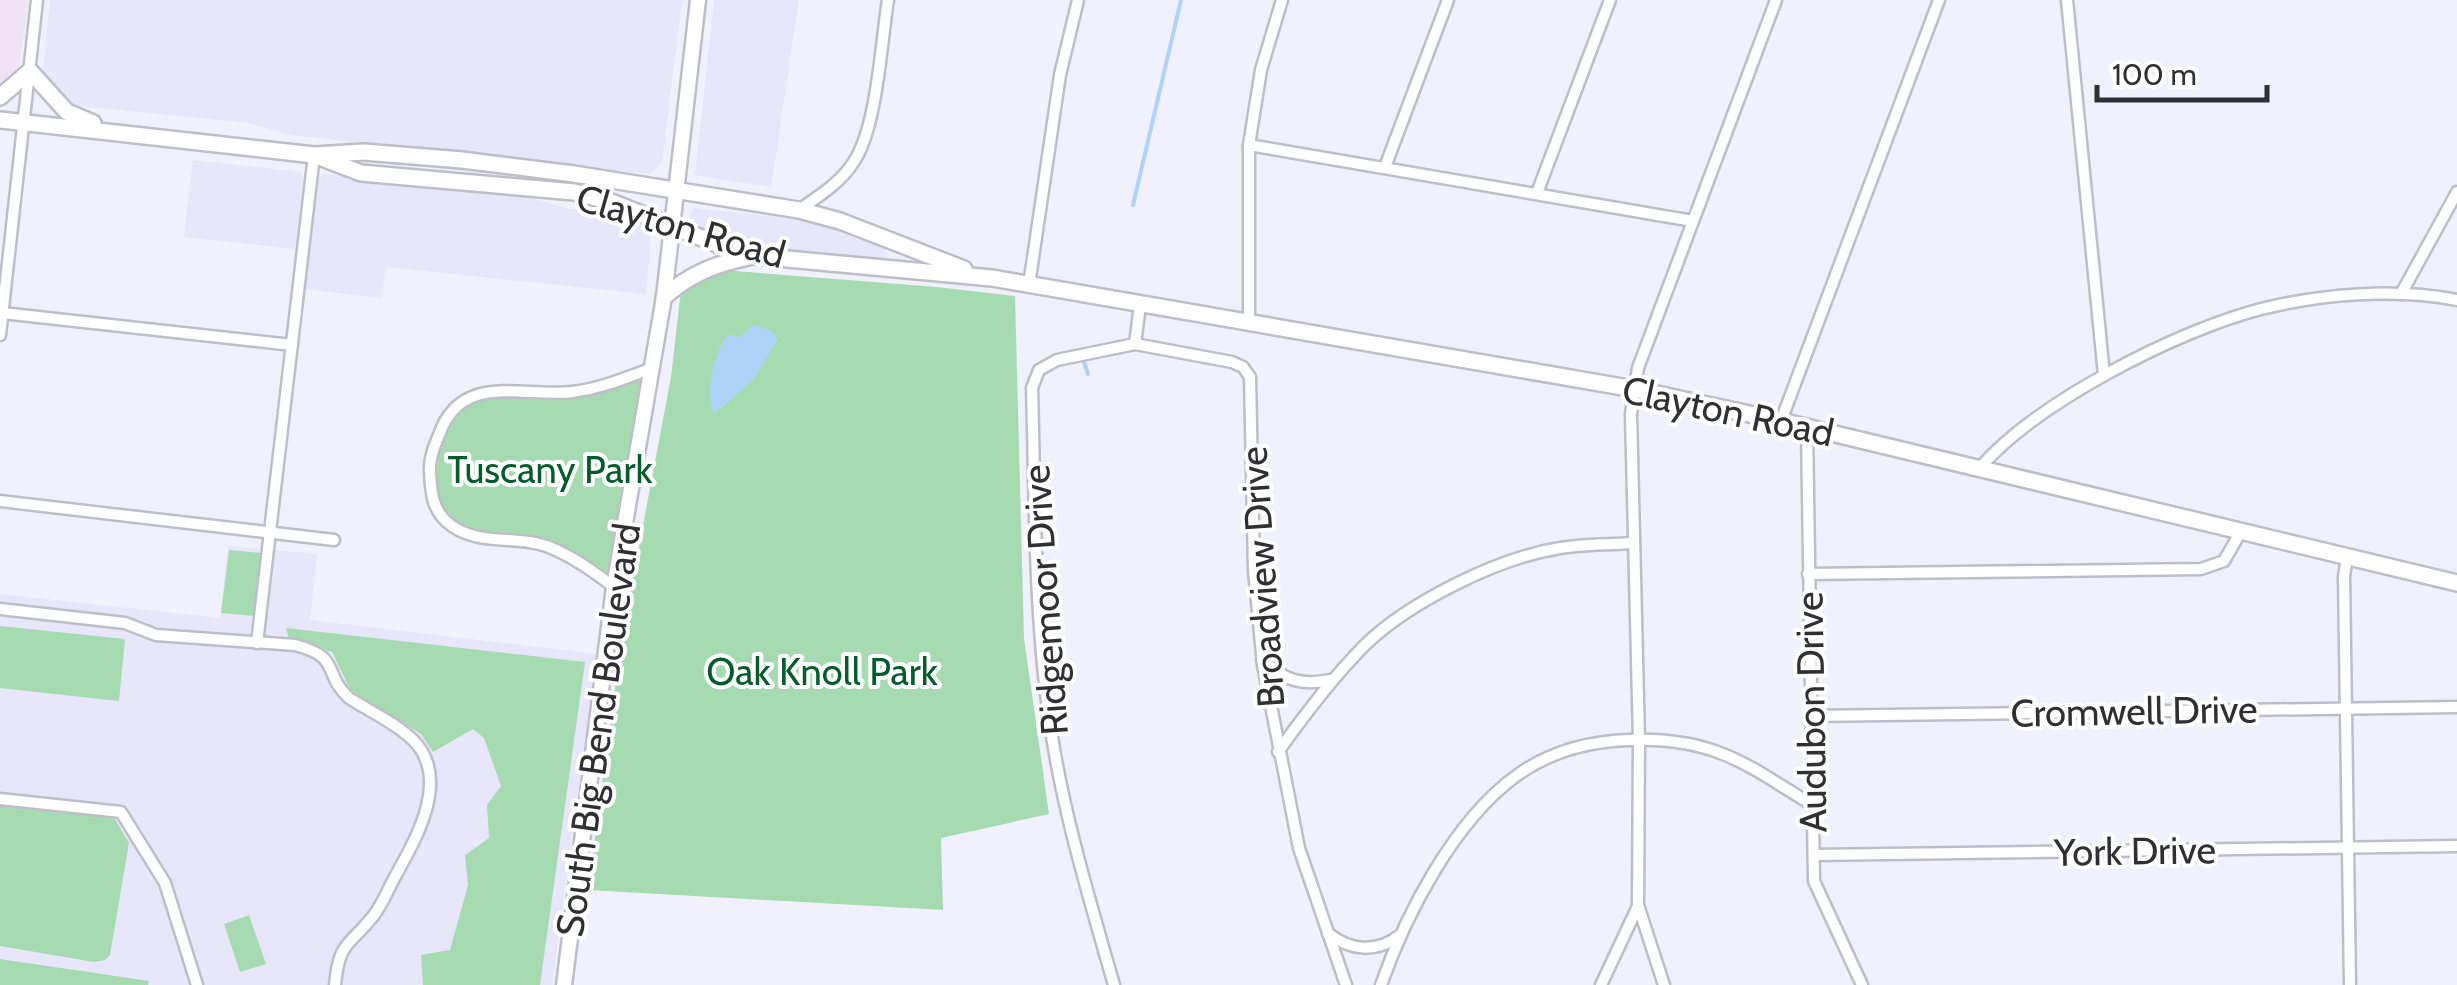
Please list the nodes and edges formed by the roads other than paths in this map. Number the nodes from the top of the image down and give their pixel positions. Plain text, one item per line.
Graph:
1 (38, 0) edge
2 (698, 0) edge
3 (888, 0) edge
4 (1078, 0) edge
5 (1282, 0) edge
6 (1448, 0) edge
7 (1610, 0) edge
8 (1776, 0) edge
9 (1939, 0) edge
10 (2068, 0) edge
11 (30, 71) junction
12 (0, 97) edge
13 (0, 120) edge
14 (26, 122) junction
15 (120, 132) junction
16 (1249, 145) junction
17 (314, 154) junction
18 (1385, 166) junction
19 (675, 191) junction
20 (2457, 192) edge
21 (1538, 193) junction
22 (800, 210) junction
23 (1693, 221) junction
24 (671, 226) junction
25 (755, 256) junction
26 (992, 278) junction
27 (1030, 285) junction
28 (2400, 294) junction
29 (664, 297) junction
30 (2457, 300) edge
31 (1140, 305) junction
32 (2, 313) edge
33 (1249, 323) junction
34 (0, 335) edge
35 (1136, 344) junction
36 (292, 345) junction
37 (653, 368) junction
38 (2104, 375) junction
39 (1634, 389) junction
40 (1781, 421) junction
41 (1807, 428) junction
42 (1979, 469) junction
43 (0, 501) edge
44 (272, 532) junction
45 (2240, 533) junction
46 (334, 540) dead end
47 (1632, 543) junction
48 (2347, 557) junction
49 (1808, 574) junction
50 (2457, 583) edge
51 (614, 587) junction
52 (0, 609) edge
53 (257, 643) junction
54 (1262, 660) junction
55 (1332, 680) junction
56 (2457, 707) edge
57 (2346, 708) junction
58 (1811, 716) junction
59 (1639, 740) junction
60 (1278, 752) junction
61 (0, 799) edge
62 (1813, 806) junction
63 (2457, 846) edge
64 (2348, 848) junction
65 (1814, 855) junction
66 (1638, 905) junction
67 (1327, 932) junction
68 (1402, 934) junction
69 (197, 985) edge
70 (335, 985) edge
71 (564, 985) edge
72 (1114, 985) edge
73 (1346, 985) edge
74 (1381, 985) edge
75 (1601, 985) edge
76 (1664, 985) edge
77 (1862, 985) edge
78 (2350, 985) edge

1 - 11 street
2 - 19 main road, South Big Bend Boulevard
3 - 22 street
4 - 27 street
5 - 16 street
6 - 18 street
7 - 21 street
8 - 23 street
9 - 40 street
10 - 38 street
11 - 12 main road
11 - 14 street
11 - 15 main road
13 - 14 main road, Clayton Road
14 - 15 main road, Clayton Road
14 - 32 street
15 - 17 main road, Clayton Road
16 - 18 street
16 - 33 street
17 - 19 main road, Clayton Road
17 - 24 main road, Clayton Road
17 - 36 street
18 - 21 street
19 - 22 main road, Clayton Road
19 - 24 main road, South Big Bend Boulevard
20 - 28 street
21 - 23 street
22 - 26 main road, Clayton Road
23 - 39 street
24 - 25 main road, Clayton Road
24 - 29 main road, South Big Bend Boulevard
25 - 26 main road, Clayton Road
25 - 29 main road
26 - 27 main road, Clayton Road
27 - 31 main road, Clayton Road
28 - 30 street
28 - 38 street
29 - 37 main road, South Big Bend Boulevard
31 - 33 main road, Clayton Road
31 - 35 street
32 - 34 street
32 - 36 street
33 - 39 main road, Clayton Road
35 - 54 street, Broadview Drive
35 - 72 street, Ridgemoor Drive
36 - 44 street
37 - 51 main road, South Big Bend Boulevard
37 - 51 street
38 - 42 street
39 - 40 main road, Clayton Road
39 - 47 street
40 - 41 main road, Clayton Road
41 - 42 main road, Clayton Road
41 - 49 street, Audubon Drive
42 - 45 main road, Clayton Road
43 - 44 street
44 - 46 street
44 - 53 street
45 - 48 main road, Clayton Road
45 - 49 street
47 - 55 street
47 - 59 street
48 - 50 main road, Clayton Road
48 - 57 street
49 - 58 street, Audubon Drive
51 - 71 main road, South Big Bend Boulevard
52 - 53 street
53 - 70 street
54 - 55 street
54 - 60 street, Broadview Drive
55 - 60 street
56 - 57 street, Cromwell Drive
57 - 58 street, Cromwell Drive
57 - 64 street
58 - 62 street, Audubon Drive
59 - 62 street
59 - 66 street
59 - 68 street
60 - 67 street, Broadview Drive
61 - 69 street
62 - 65 street, Audubon Drive
63 - 64 street, York Drive
64 - 65 street, York Drive
64 - 78 street
65 - 77 street, Audubon Drive
66 - 75 street
66 - 76 street
67 - 68 street
67 - 73 street, Broadview Drive
68 - 74 street

